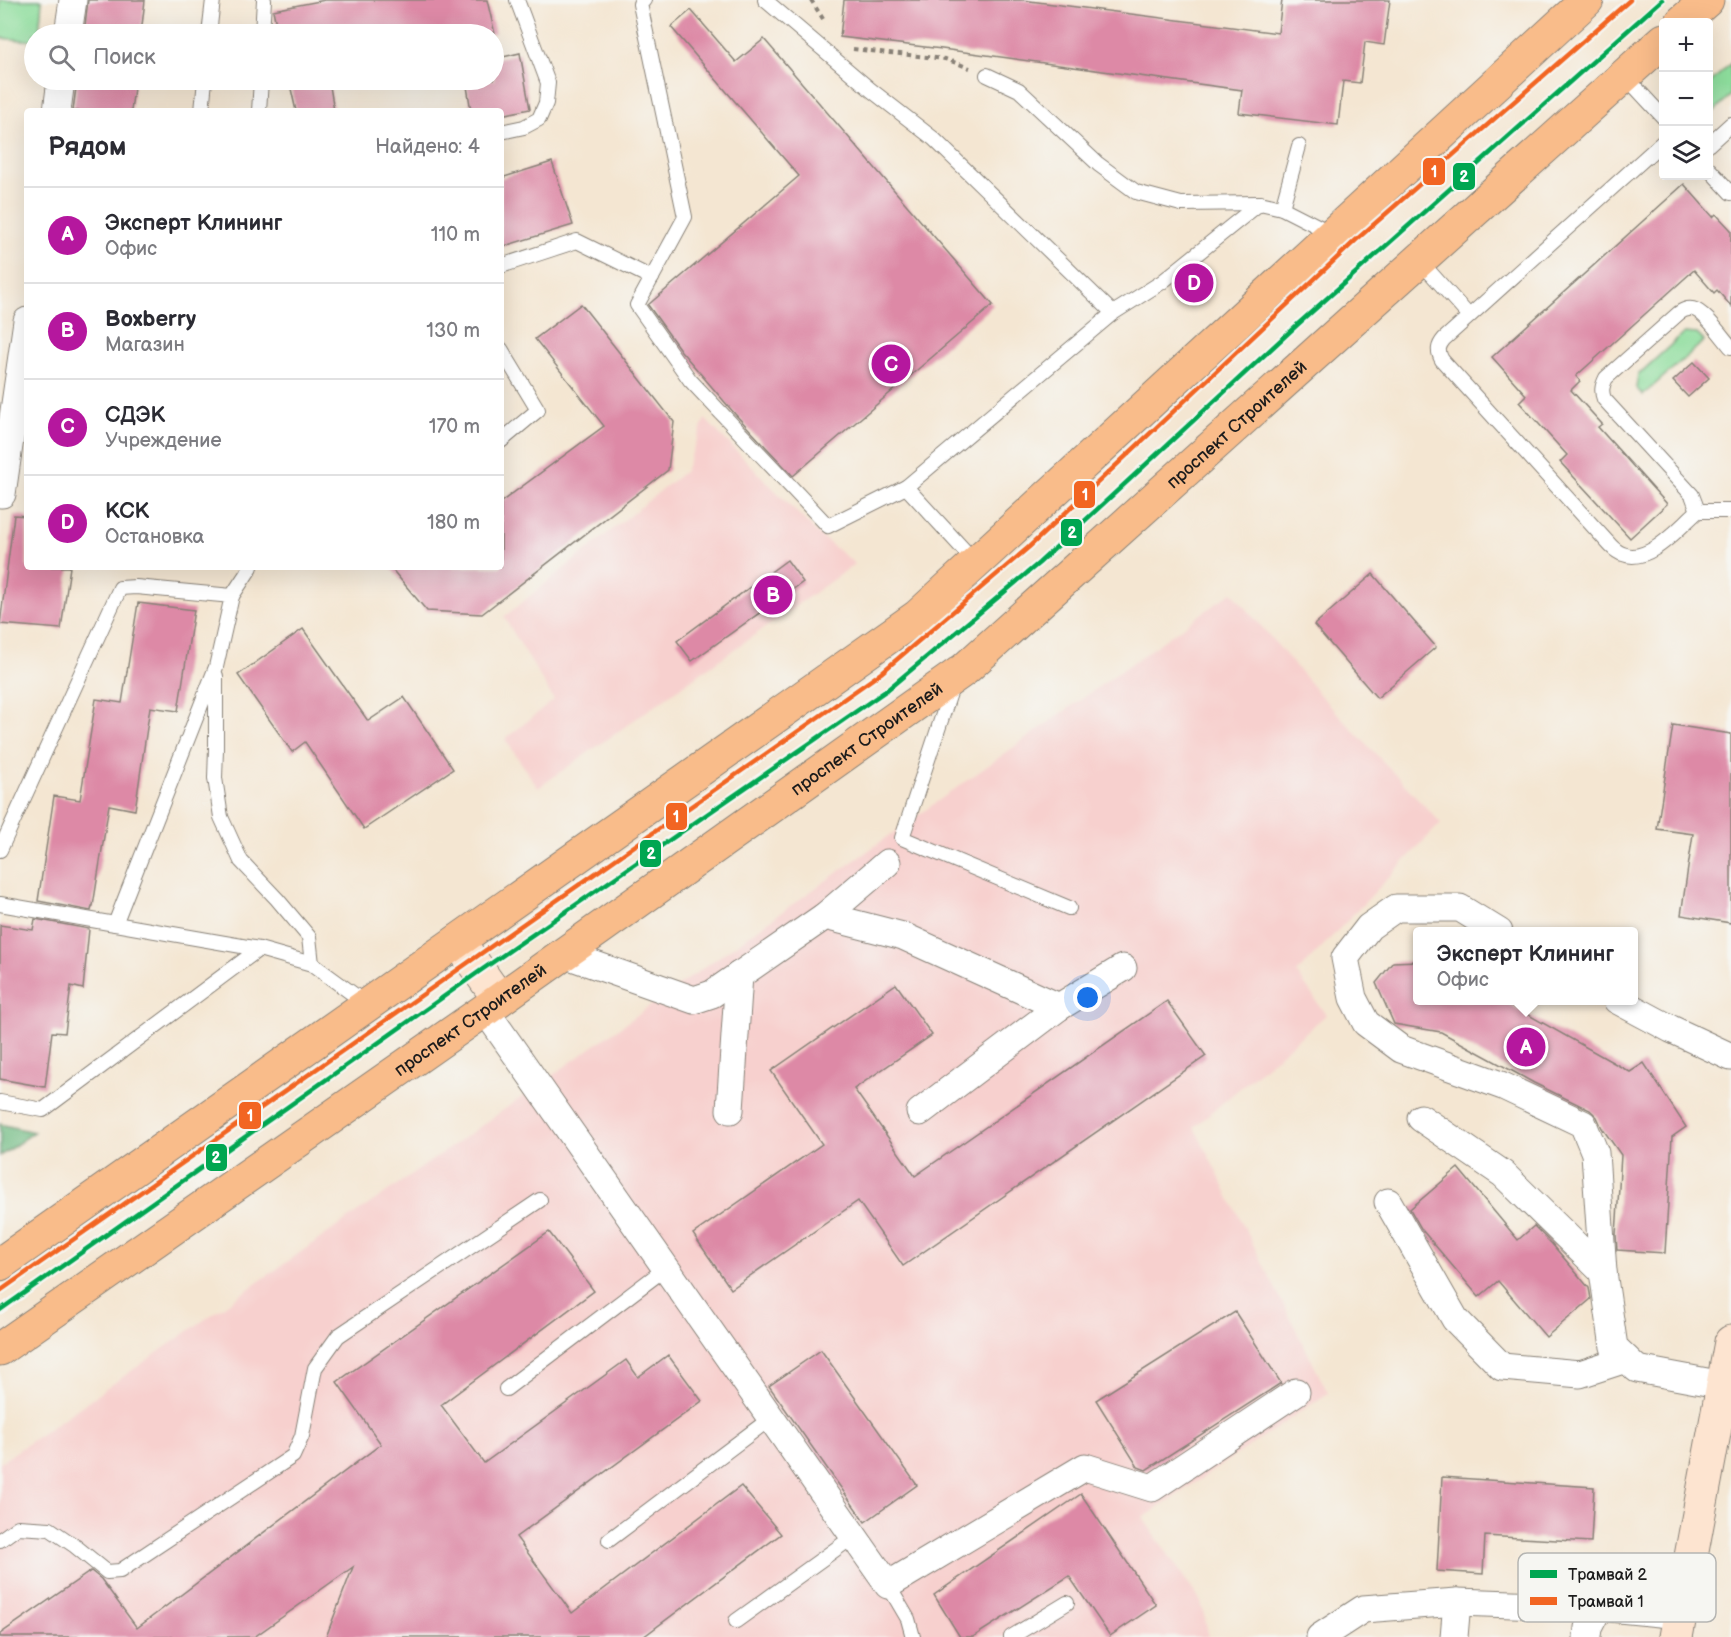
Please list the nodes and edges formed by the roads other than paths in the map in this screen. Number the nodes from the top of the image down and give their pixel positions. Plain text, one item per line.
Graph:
1 (73, 0) edge
2 (213, 0) edge
3 (264, 0) edge
4 (517, 0) edge
5 (644, 0) edge
6 (765, 0) edge
7 (1587, 0) edge
8 (1707, 0) edge
9 (1687, 18) edge
10 (69, 24) edge
11 (210, 24) edge
12 (263, 24) edge
13 (1659, 44) edge
14 (987, 75) road end
15 (1624, 75) junction
16 (60, 90) edge
17 (204, 90) edge
18 (260, 90) edge
19 (57, 108) edge
20 (202, 108) edge
21 (259, 108) edge
22 (1659, 113) edge
23 (1731, 124) edge
24 (504, 131) edge
25 (1713, 140) edge
26 (1659, 145) edge
27 (1299, 146) dead end
28 (1713, 173) edge
29 (1731, 193) edge
30 (1260, 203) junction
31 (1282, 208) junction
32 (1332, 234) junction
33 (1419, 260) junction
34 (504, 265) edge
35 (652, 278) junction
36 (1113, 313) junction
37 (1469, 316) junction
38 (24, 342) edge
39 (1731, 347) edge
40 (504, 354) edge
41 (504, 438) edge
42 (906, 487) junction
43 (0, 494) edge
44 (1698, 511) junction
45 (1731, 511) edge
46 (976, 563) junction
47 (249, 570) edge
48 (232, 596) junction
49 (216, 667) junction
50 (955, 676) junction
51 (0, 850) edge
52 (887, 863) dead end
53 (0, 904) edge
54 (1069, 908) dead end
55 (825, 916) junction
56 (115, 924) junction
57 (1491, 927) edge
58 (458, 941) junction
59 (259, 949) junction
60 (564, 954) junction
61 (312, 964) junction
62 (1123, 968) dead end
63 (739, 975) junction
64 (492, 1004) junction
65 (368, 1005) junction
66 (1626, 1005) edge
67 (1059, 1007) junction
68 (1731, 1057) edge
69 (0, 1102) edge
70 (730, 1110) dead end
71 (920, 1112) dead end
72 (1421, 1118) dead end
73 (540, 1200) dead end
74 (1388, 1202) dead end
75 (0, 1264) edge
76 (666, 1268) junction
77 (1603, 1272) junction
78 (1731, 1342) edge
79 (0, 1349) edge
80 (1626, 1359) junction
81 (1723, 1385) junction
82 (506, 1389) dead end
83 (1296, 1392) dead end
84 (771, 1418) junction
85 (854, 1536) junction
86 (0, 1540) edge
87 (609, 1540) dead end
88 (1692, 1553) edge
89 (888, 1585) junction
90 (1457, 1602) junction
91 (1067, 1604) dead end
92 (1518, 1604) edge
93 (736, 1621) dead end
94 (1591, 1622) edge
95 (1661, 1622) edge
96 (1678, 1626) edge
97 (913, 1637) edge
98 (1011, 1637) edge
99 (1320, 1637) edge
100 (1454, 1637) edge
101 (1587, 1637) edge

1 - 10 street
2 - 11 lane
3 - 12 lane
4 - 24 lane
5 - 35 lane
6 - 36 lane
7 - 32 main road
8 - 9 main road
13 - 15 main road, проспект Строителей
14 - 30 lane
15 - 22 lane
15 - 33 main road, проспект Строителей
16 - 19 street
17 - 20 lane
18 - 21 lane
23 - 25 lane
26 - 37 lane
27 - 31 lane
28 - 29 lane
30 - 31 lane
30 - 36 lane
31 - 32 lane
32 - 46 main road
33 - 37 lane
33 - 50 main road, проспект Строителей
34 - 35 lane
35 - 42 lane
36 - 42 lane
37 - 44 lane
38 - 43 street
39 - 44 lane
40 - 41 lane
42 - 46 lane
44 - 45 lane
46 - 58 main road
47 - 48 lane
48 - 49 lane
48 - 51 lane
49 - 56 lane
49 - 61 lane
50 - 54 lane
50 - 60 main road, проспект Строителей
52 - 55 street
53 - 56 lane
55 - 63 street
55 - 67 street
56 - 59 lane
57 - 77 street
58 - 64 main road
58 - 65 main road
59 - 61 lane
59 - 69 lane
60 - 63 street
60 - 64 main road, проспект Строителей
61 - 65 lane
62 - 67 street
63 - 70 street
64 - 76 street
64 - 79 main road, проспект Строителей
65 - 75 main road
66 - 68 street
67 - 71 street
72 - 77 street
73 - 86 lane
74 - 80 street
76 - 82 lane
76 - 84 street
77 - 80 street
78 - 81 main road
80 - 81 street
81 - 88 main road
83 - 89 street
84 - 85 street
84 - 87 lane
85 - 89 street
85 - 93 lane
89 - 97 lane
90 - 92 street
90 - 99 street
90 - 100 street
91 - 98 lane
94 - 101 street
95 - 96 street

